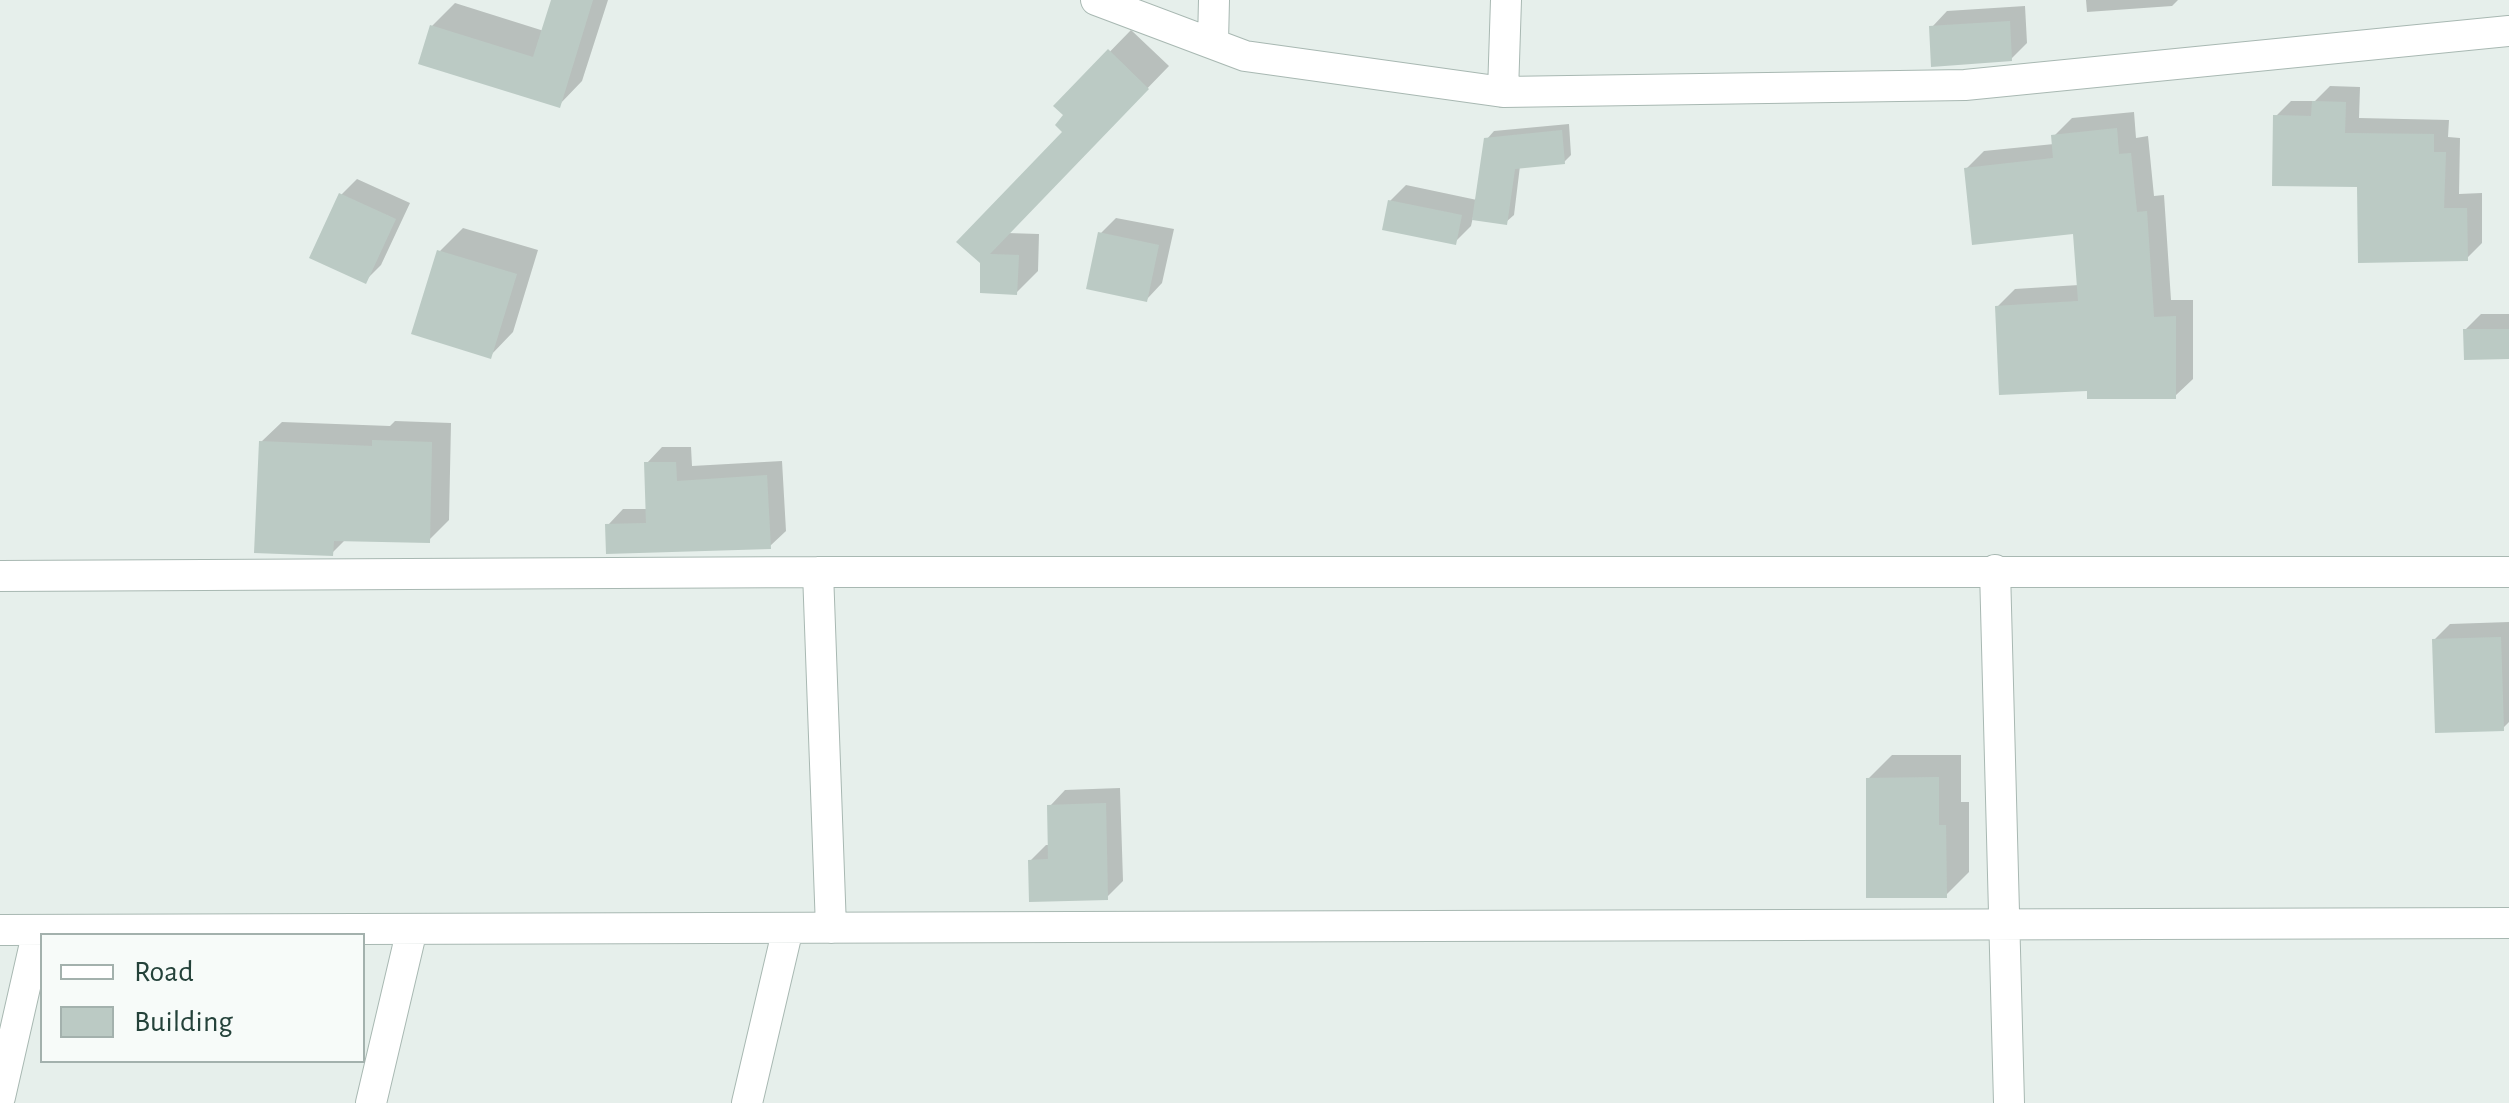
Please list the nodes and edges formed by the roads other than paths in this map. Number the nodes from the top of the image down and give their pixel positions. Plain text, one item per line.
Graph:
1 (1096, 0) edge
2 (1214, 0) edge
3 (1506, 0) edge
4 (2509, 31) edge
5 (1213, 42) junction
6 (1502, 92) junction
7 (1995, 570) junction
8 (818, 572) junction
9 (2509, 572) edge
10 (0, 576) edge
11 (2509, 923) edge
12 (2004, 924) junction
13 (788, 928) junction
14 (831, 928) junction
15 (412, 929) junction
16 (0, 930) edge
17 (38, 930) junction
18 (0, 1097) edge
19 (370, 1103) edge
20 (747, 1103) edge
21 (2009, 1103) edge

1 - 5 street
2 - 5 street
3 - 6 street
4 - 6 street
5 - 6 street
7 - 8 street
7 - 9 street
7 - 12 street
8 - 10 street
8 - 14 street
11 - 12 street
12 - 14 street
12 - 21 street
13 - 14 street
13 - 15 street
13 - 20 street
15 - 17 street
15 - 19 street
16 - 17 street
17 - 18 street

